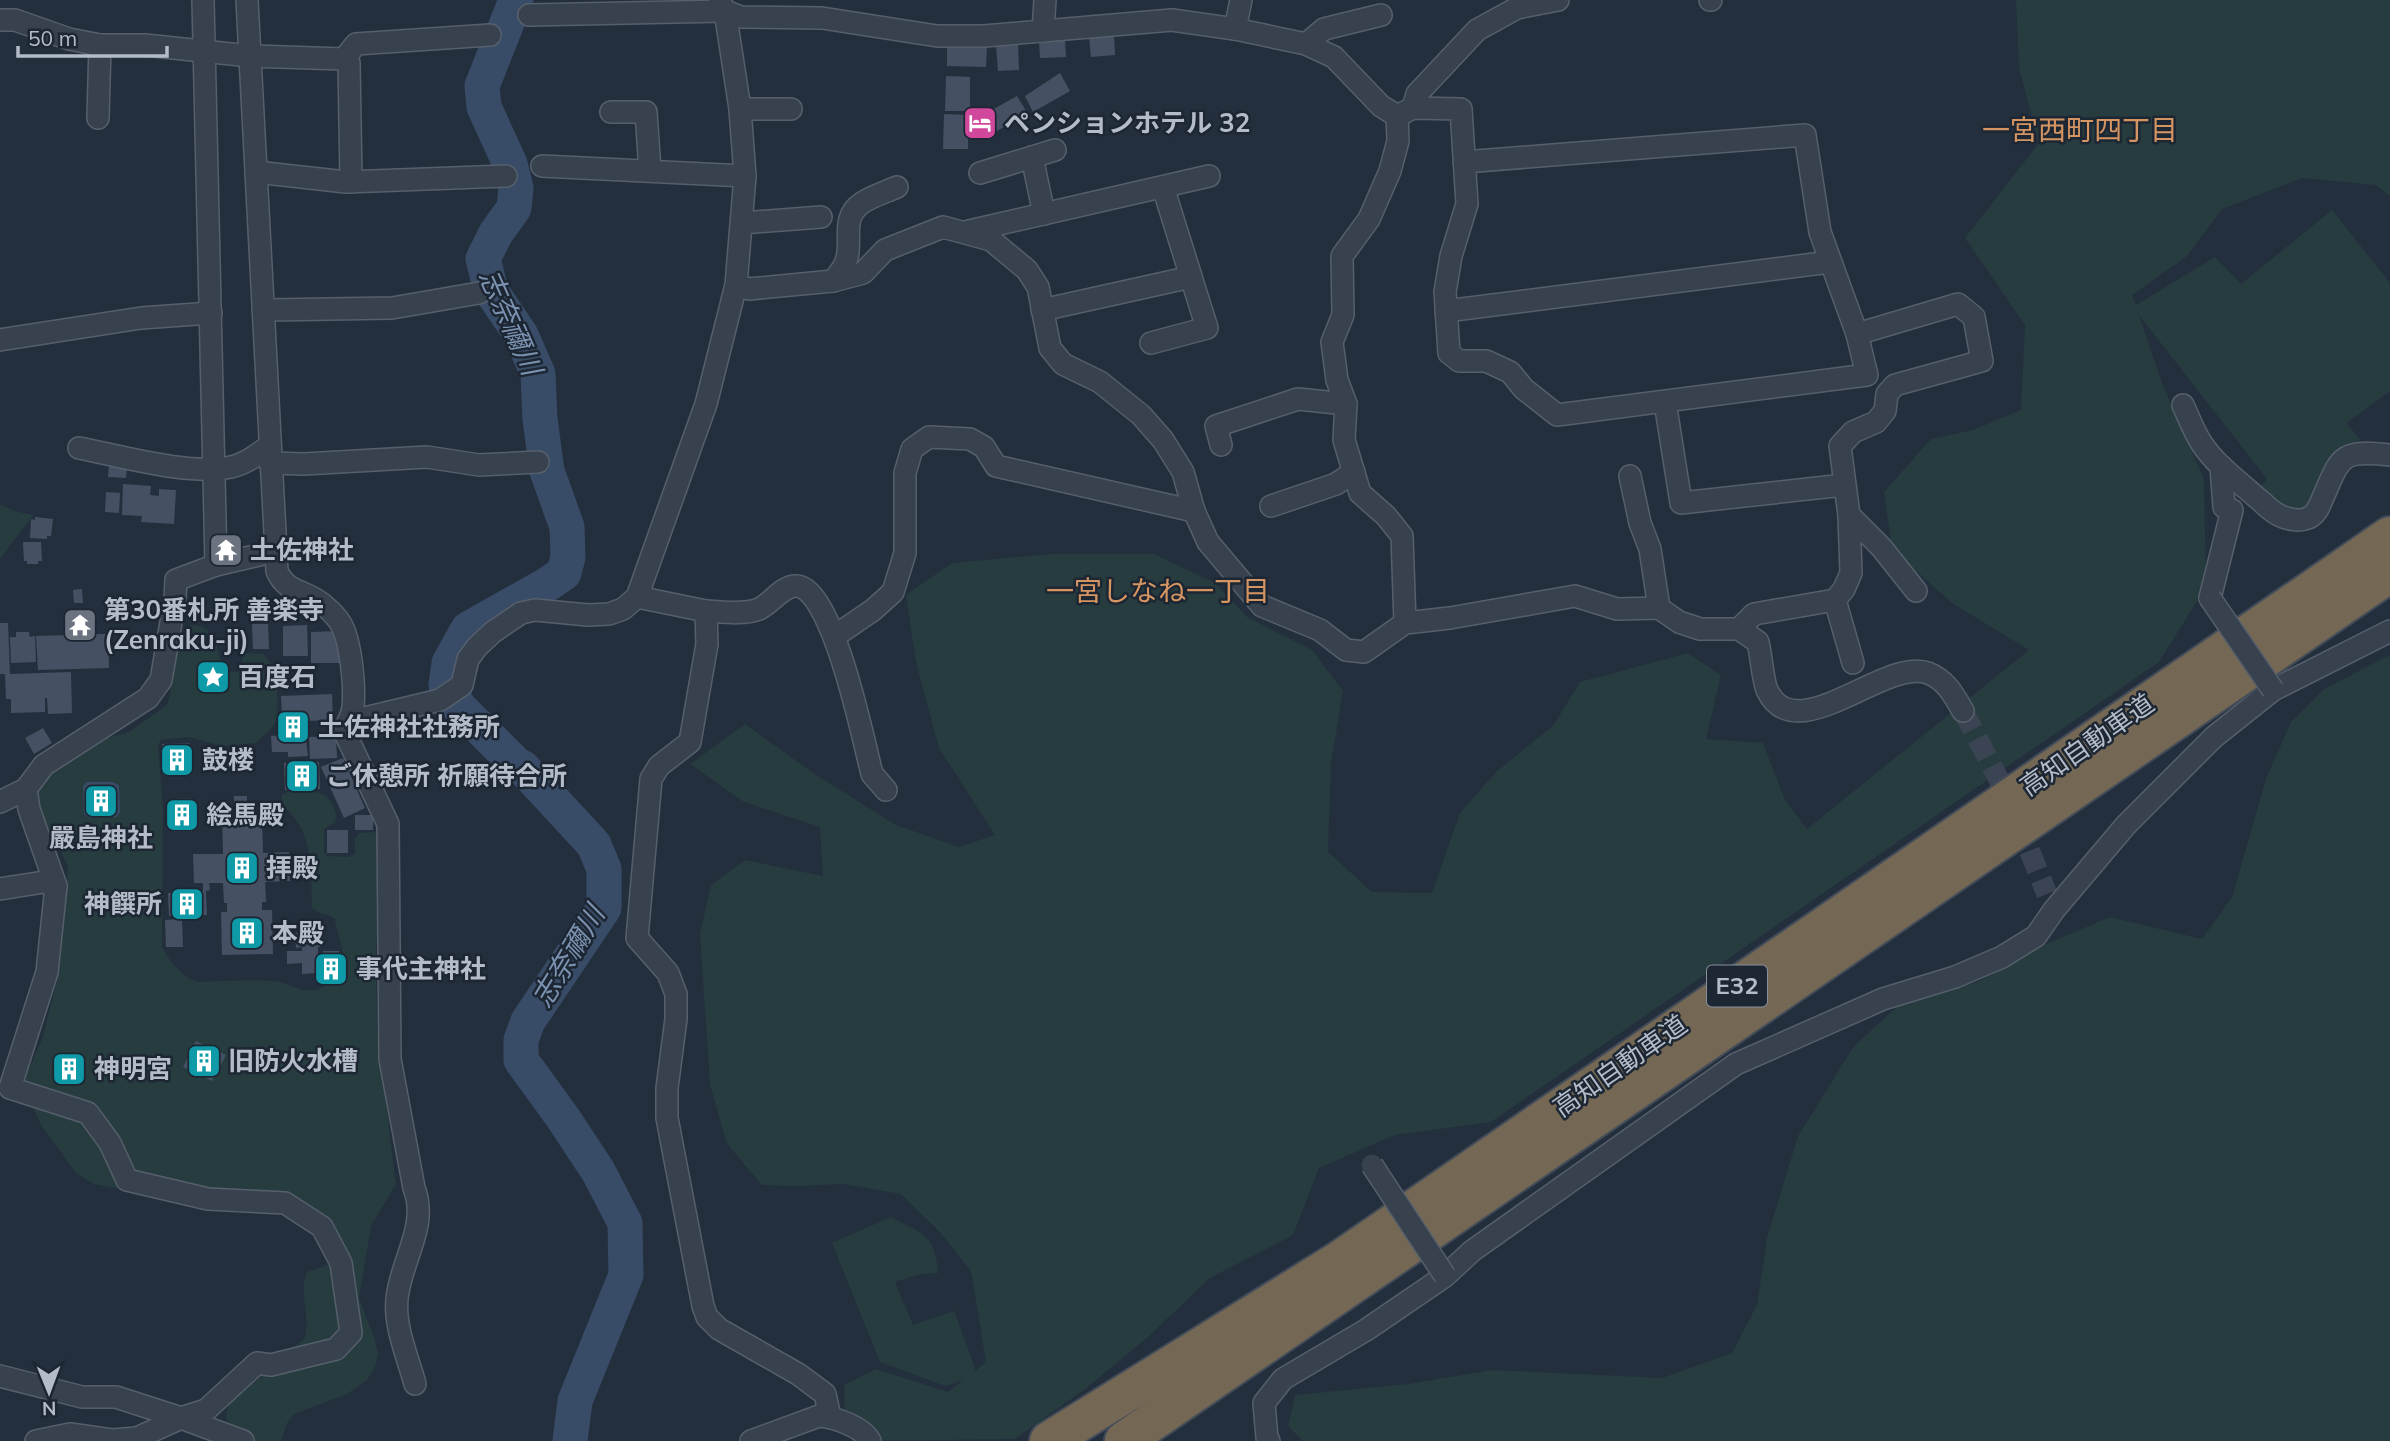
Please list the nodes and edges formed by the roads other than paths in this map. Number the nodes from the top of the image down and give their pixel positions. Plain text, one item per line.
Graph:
1 (204, 0) edge
2 (247, 0) edge
3 (1045, 0) edge
4 (1241, 0) edge
5 (1558, 0) edge
6 (722, 5) edge
7 (1174, 10) edge
8 (529, 15) dead end
9 (1381, 15) dead end
10 (0, 20) edge
11 (1235, 29) junction
12 (1043, 31) junction
13 (490, 35) dead end
14 (1306, 44) junction
15 (100, 45) junction
16 (205, 51) junction
17 (250, 56) junction
18 (344, 59) junction
19 (740, 109) junction
20 (791, 109) dead end
21 (611, 111) dead end
22 (1405, 112) junction
23 (98, 118) dead end
24 (1055, 150) dead end
25 (1032, 158) junction
26 (1464, 162) junction
27 (542, 166) dead end
28 (256, 172) junction
29 (650, 172) junction
30 (981, 173) dead end
31 (506, 176) dead end
32 (745, 176) junction
33 (1209, 176) dead end
34 (351, 182) junction
35 (897, 187) dead end
36 (1163, 187) junction
37 (1044, 214) junction
38 (821, 217) dead end
39 (742, 223) junction
40 (966, 232) junction
41 (1830, 262) junction
42 (1200, 279) junction
43 (833, 281) junction
44 (736, 285) junction
45 (480, 293) dead end
46 (263, 308) junction
47 (1042, 310) junction
48 (1446, 311) junction
49 (211, 313) junction
50 (1857, 334) junction
51 (0, 340) edge
52 (1151, 343) dead end
53 (1665, 401) junction
54 (1346, 404) junction
55 (2183, 405) dead end
56 (1221, 445) dead end
57 (79, 448) dead end
58 (269, 454) junction
59 (2390, 456) edge
60 (538, 462) dead end
61 (2221, 466) junction
62 (215, 468) junction
63 (1354, 472) junction
64 (1630, 476) dead end
65 (1844, 485) junction
66 (1271, 506) dead end
67 (1194, 511) junction
68 (1849, 515) junction
69 (2390, 536) edge
70 (276, 551) junction
71 (216, 565) junction
72 (2390, 573) edge
73 (1916, 591) dead end
74 (637, 597) junction
75 (1835, 600) junction
76 (1659, 608) junction
77 (706, 611) junction
78 (1405, 623) junction
79 (1739, 629) junction
80 (2390, 631) edge
81 (835, 636) junction
82 (1853, 663) dead end
83 (2273, 690) junction
84 (1964, 711) tunnel mouth
85 (348, 722) junction
86 (26, 789) junction
87 (886, 790) dead end
88 (0, 802) edge
89 (56, 886) junction
90 (0, 889) edge
91 (1373, 1165) dead end
92 (1445, 1276) junction
93 (0, 1376) edge
94 (415, 1384) dead end
95 (830, 1417) junction
96 (181, 1418) junction
97 (1063, 1433) edge
98 (36, 1441) edge
99 (243, 1441) edge
100 (751, 1441) edge
101 (870, 1441) edge
102 (1124, 1441) edge
103 (1269, 1441) edge

1 - 16 street
2 - 17 street
3 - 12 street
4 - 11 street
5 - 22 street
6 - 8 street
6 - 12 street
6 - 19 street
7 - 11 street
7 - 12 street
9 - 14 street
10 - 15 street
11 - 14 street
13 - 18 street
14 - 22 street
15 - 16 street
15 - 23 street
16 - 17 street
16 - 49 street
17 - 18 street
17 - 28 street
18 - 34 street
19 - 20 street
19 - 32 street
21 - 29 street
22 - 26 street
22 - 54 street
24 - 25 street
25 - 30 street
25 - 37 street
26 - 41 street
26 - 48 street
27 - 29 street
28 - 34 street
28 - 46 street
29 - 32 street
31 - 34 street
32 - 39 street
33 - 36 street
35 - 43 street
36 - 37 street
36 - 42 street
37 - 40 street
38 - 39 street
39 - 44 street
40 - 43 street
40 - 47 street
41 - 48 street
41 - 50 street
42 - 47 street
42 - 52 street
43 - 44 street
44 - 74 street
45 - 46 street
46 - 58 street
47 - 67 street
48 - 53 street
49 - 51 street
49 - 62 street
50 - 53 street
50 - 65 street
53 - 65 street
54 - 56 street
54 - 63 street
55 - 61 street
57 - 62 street
58 - 60 street
58 - 62 street
58 - 70 street
59 - 61 street
61 - 83 street, bridge
62 - 71 street
63 - 66 street
63 - 78 street
64 - 76 street
65 - 68 street
67 - 78 street
67 - 81 street
68 - 73 street
68 - 75 street
69 - 97 highway, 高知自動車道 / E32
70 - 71 street
70 - 85 street
71 - 86 street
72 - 102 highway, 高知自動車道 / E32
74 - 77 street
74 - 85 street
75 - 79 street
75 - 82 street
76 - 78 street
76 - 79 street
77 - 81 street
77 - 95 street
79 - 84 street
80 - 83 street
81 - 87 street
83 - 92 street
85 - 94 street
86 - 88 street
86 - 89 street
89 - 90 street
89 - 96 street
91 - 92 street, bridge
92 - 103 street
93 - 96 street
95 - 100 street
95 - 101 street
96 - 98 street
96 - 99 street

